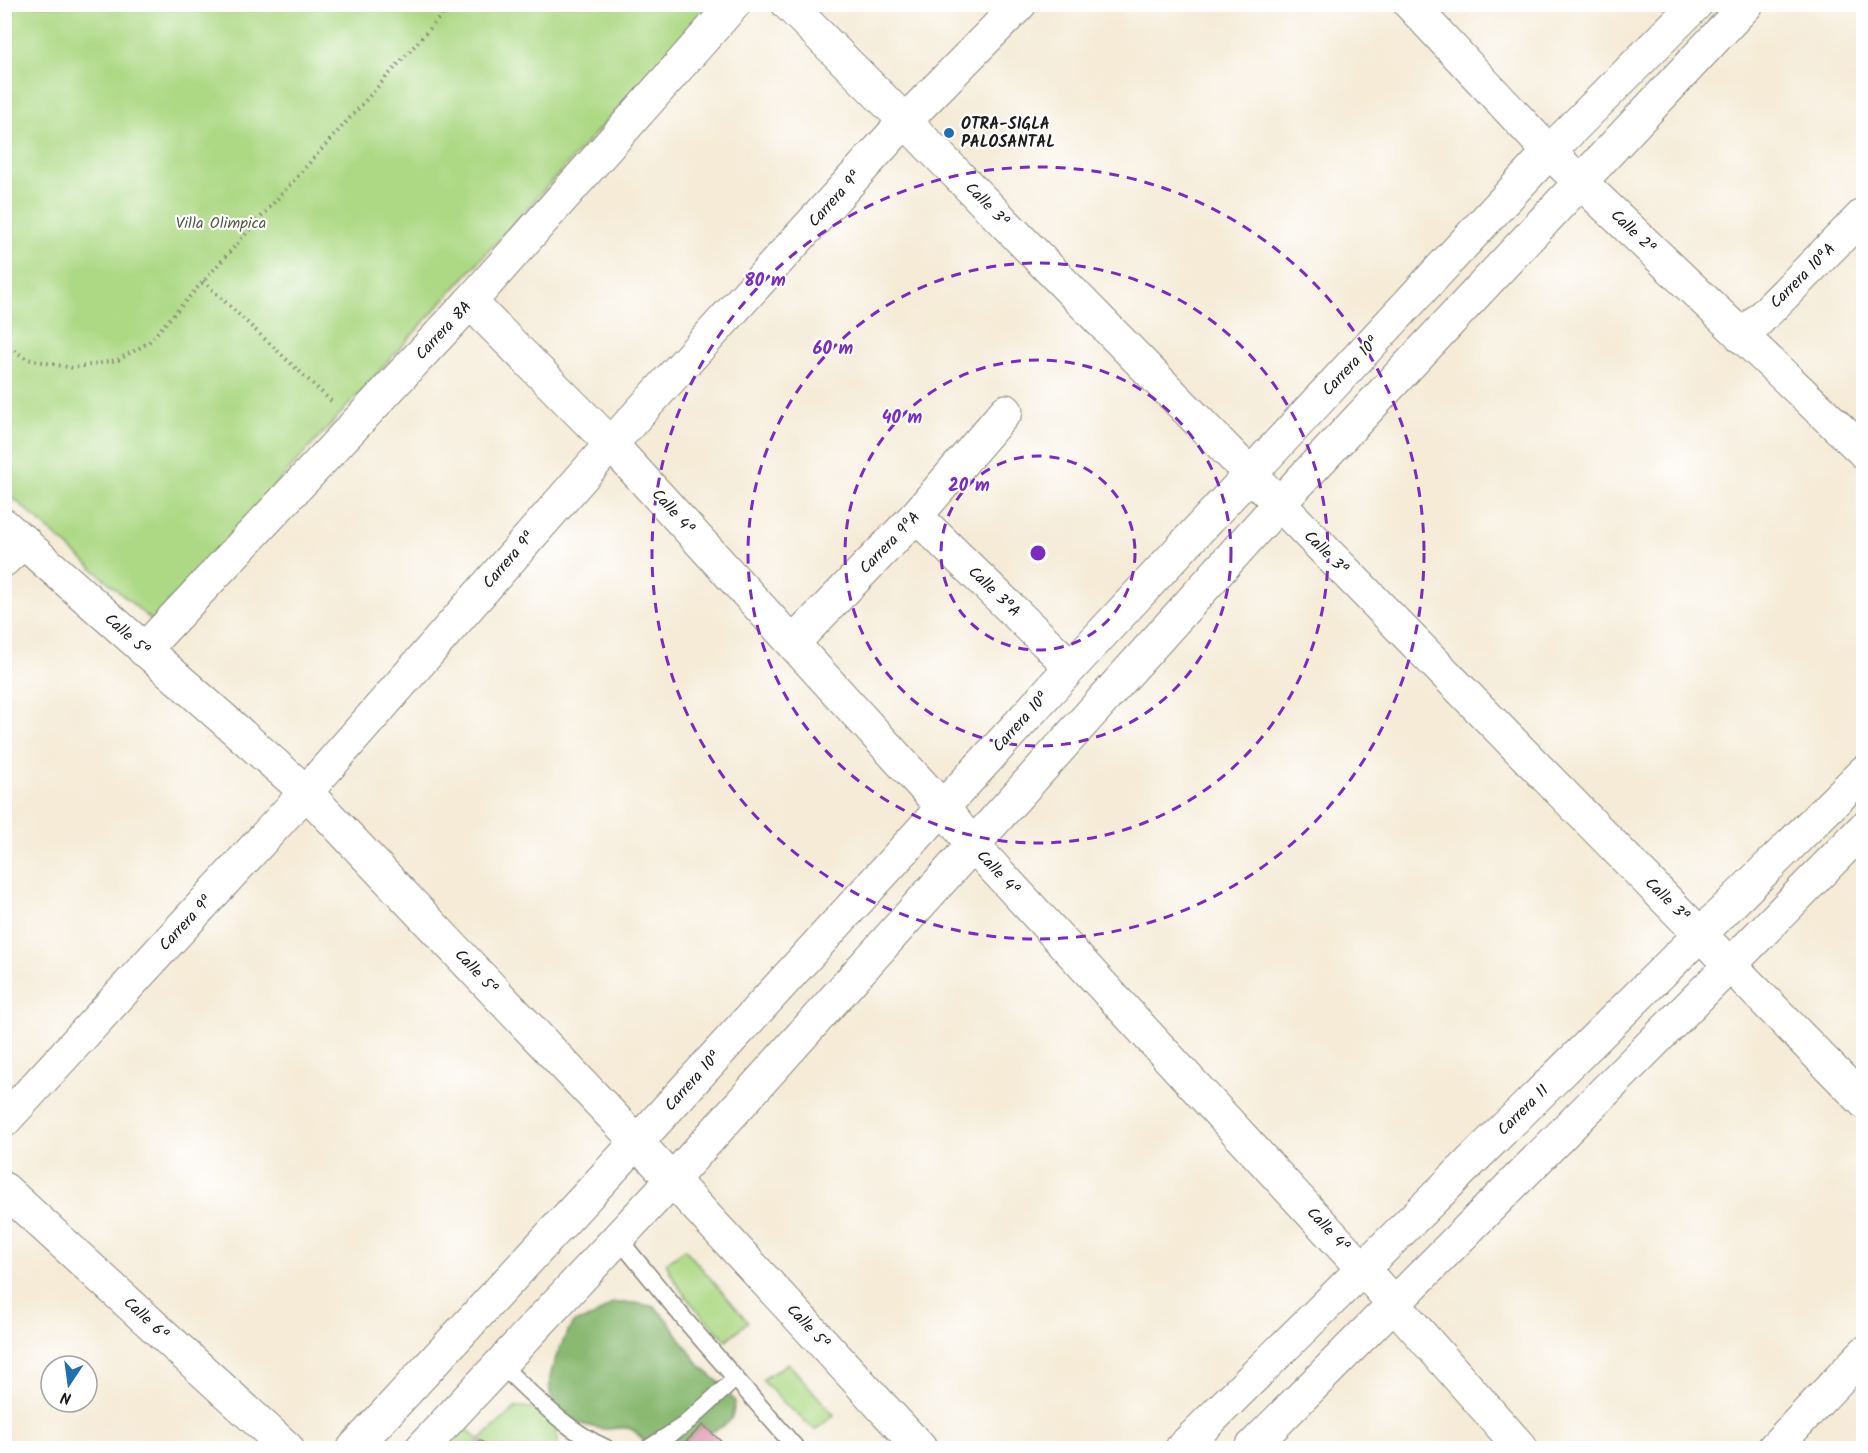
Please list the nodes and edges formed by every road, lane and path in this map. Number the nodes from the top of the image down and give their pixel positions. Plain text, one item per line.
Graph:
1 (452, 4) edge
2 (734, 4) edge
3 (788, 4) edge
4 (1020, 4) edge
5 (1410, 4) edge
6 (1696, 4) edge
7 (1747, 4) edge
8 (905, 121) junction
9 (1549, 152) junction
10 (1581, 182) junction
11 (1863, 214) edge
12 (203, 281) junction
13 (470, 302) junction
14 (1742, 337) junction
15 (4, 344) edge
16 (1006, 411) dead end
17 (356, 424) junction
18 (611, 444) junction
19 (1863, 452) edge
20 (1250, 475) junction
21 (1278, 505) junction
22 (916, 516) junction
23 (11, 542) edge
24 (793, 643) junction
25 (144, 650) junction
26 (1071, 667) junction
27 (1863, 772) edge
28 (306, 792) junction
29 (943, 808) junction
30 (1863, 828) edge
31 (973, 845) junction
32 (1701, 934) junction
33 (1730, 965) junction
34 (1863, 1102) edge
35 (4, 1121) edge
36 (637, 1142) junction
37 (672, 1180) junction
38 (4, 1189) edge
39 (618, 1238) junction
40 (1363, 1269) junction
41 (1395, 1303) junction
42 (1863, 1353) edge
43 (501, 1365) junction
44 (735, 1379) junction
45 (287, 1449) edge
46 (354, 1449) edge
47 (422, 1449) edge
48 (582, 1449) edge
49 (605, 1449) edge
50 (649, 1449) edge
51 (796, 1449) edge
52 (920, 1449) edge
53 (1182, 1449) edge
54 (1251, 1449) edge
55 (1521, 1449) edge
56 (1774, 1449) edge

1 - 12 path
2 - 13 street, Carrera 8A
3 - 8 street, Calle 3ª
4 - 8 street, Carrera 9ª
5 - 9 street, Calle 2ª
6 - 9 street, Carrera 10ª
7 - 10 street
8 - 18 street, Carrera 9ª
8 - 20 street, Calle 3ª
9 - 10 street, Calle 2ª
9 - 20 street, Carrera 10ª
10 - 14 street, Calle 2ª
10 - 21 street
11 - 14 street, Carrera 10ªA
12 - 15 path
12 - 17 path
13 - 17 street, Carrera 8A
13 - 18 street, Calle 4ª
14 - 19 street, Calle 2ª
16 - 22 street, Carrera 9ªA
17 - 25 street, Carrera 8A
18 - 24 street, Calle 4ª
18 - 28 street, Carrera 9ª
20 - 21 street, Calle 3ª
20 - 26 street, Carrera 10ª
21 - 31 street
21 - 32 street, Calle 3ª
22 - 24 street, Carrera 9ªA
22 - 26 street, Calle 3ªA
23 - 25 street, Calle 5ª
24 - 29 street, Calle 4ª
25 - 28 street, Calle 5ª
26 - 29 street, Carrera 10ª
27 - 32 street, Carrera 11
28 - 35 street, Carrera 9ª
28 - 36 street, Calle 5ª
29 - 31 street, Calle 4ª
29 - 36 street, Carrera 10ª
30 - 33 street
31 - 37 street
31 - 40 street, Calle 4ª
32 - 33 street, Calle 3ª
32 - 40 street, Carrera 11
33 - 34 street, Calle 3ª
33 - 41 street
36 - 37 street, Calle 5ª
36 - 46 street, Carrera 10ª
37 - 39 street
37 - 52 street, Calle 5ª
38 - 45 street, Calle 6ª
39 - 43 street
39 - 44 lane
40 - 41 street, Calle 4ª
40 - 53 street, Carrera 11
41 - 54 street
41 - 55 street, Calle 4ª
42 - 56 street
43 - 47 street
43 - 49 lane
44 - 50 lane
44 - 51 lane
48 - 49 lane

